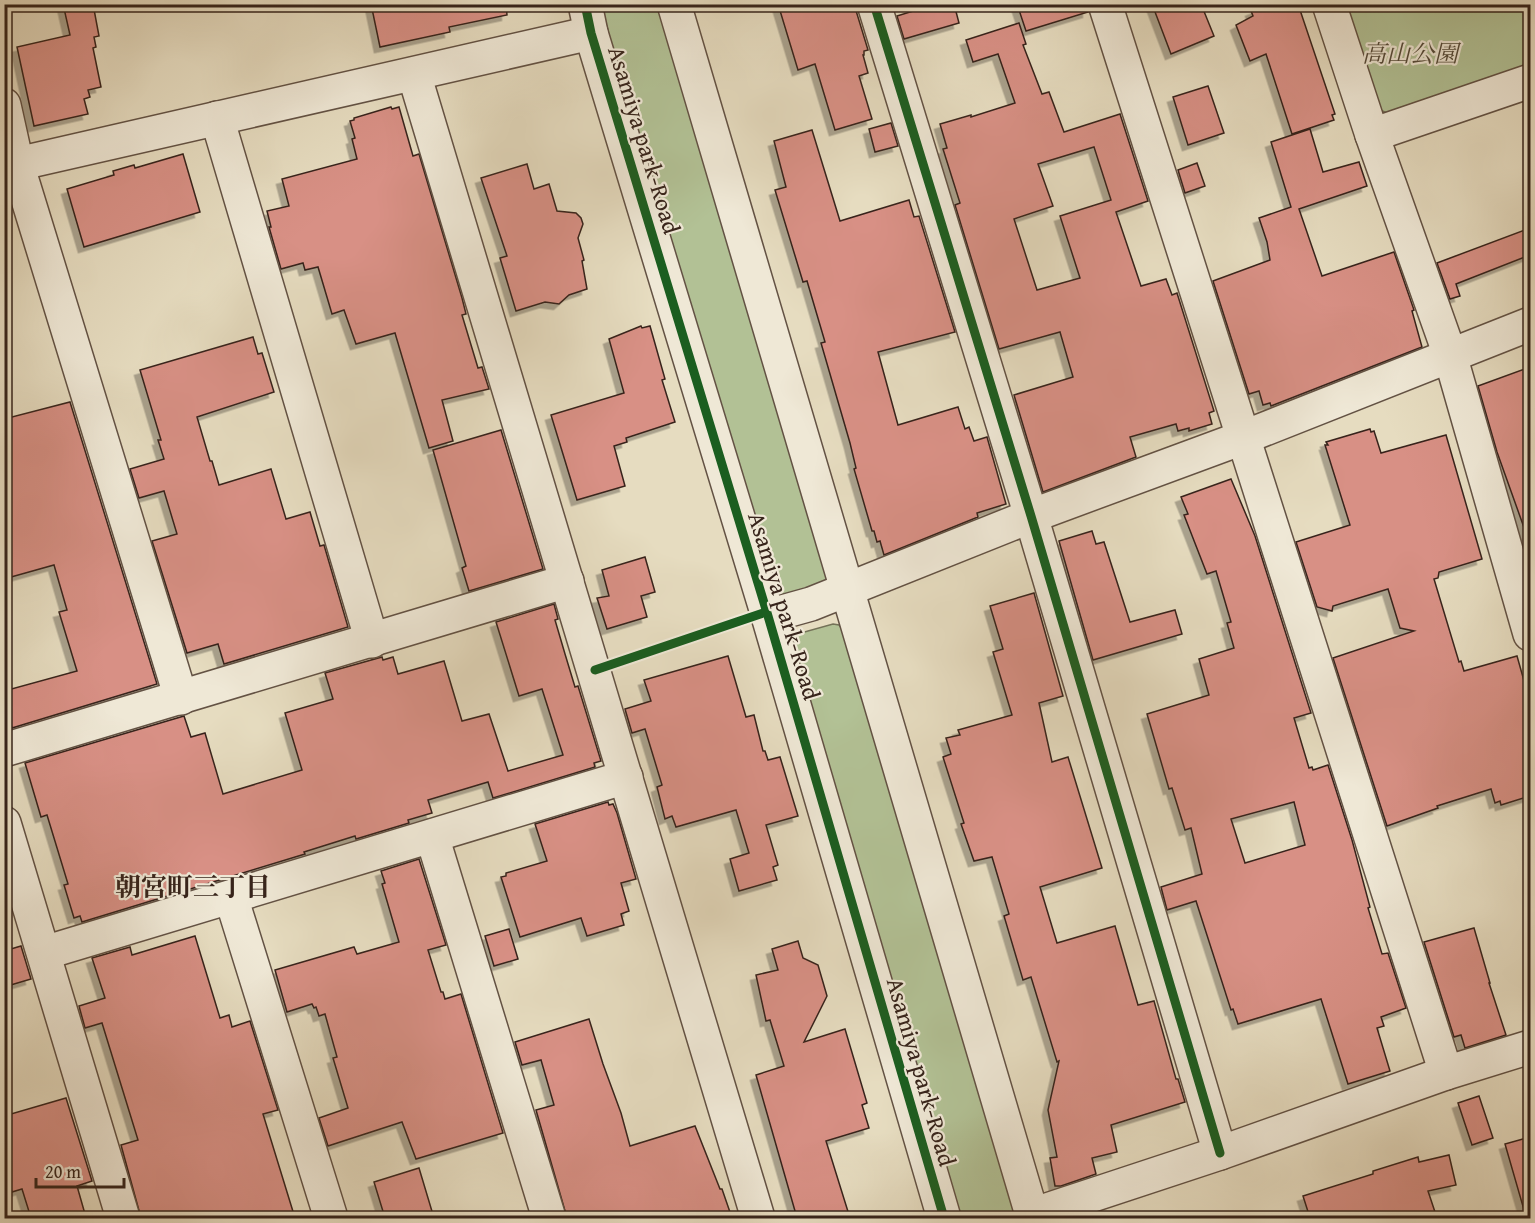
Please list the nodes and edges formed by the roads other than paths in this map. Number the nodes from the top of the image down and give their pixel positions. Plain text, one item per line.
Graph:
1 (674, 4) edge
2 (874, 4) edge
3 (1105, 4) edge
4 (1329, 4) edge
5 (588, 19) edge
6 (414, 74) junction
7 (1530, 81) edge
8 (4, 105) edge
9 (217, 118) junction
10 (1372, 135) junction
11 (11, 166) edge
12 (1530, 324) edge
13 (1450, 355) junction
14 (1242, 438) junction
15 (1031, 516) junction
16 (567, 581) junction
17 (846, 589) junction
18 (768, 616) junction
19 (1530, 634) edge
20 (372, 641) junction
21 (182, 698) junction
22 (4, 750) edge
23 (626, 777) junction
24 (4, 824) edge
25 (432, 836) junction
26 (231, 897) junction
27 (44, 953) junction
28 (1530, 1047) edge
29 (1446, 1072) junction
30 (1220, 1153) junction
31 (1032, 1217) edge
32 (123, 1218) edge
33 (330, 1218) edge
34 (549, 1218) edge
35 (758, 1218) edge
36 (944, 1218) edge

1 - 17 street
2 - 15 street
3 - 14 street
4 - 10 street
5 - 6 street
5 - 18 street, Asamiya park-Road
6 - 9 street
6 - 16 street
7 - 10 street
8 - 11 street
9 - 11 street
9 - 20 street
10 - 13 street
11 - 21 street
12 - 13 street
13 - 14 street
13 - 19 street
14 - 15 street
14 - 29 street
15 - 17 street
15 - 30 street
16 - 20 street
16 - 23 street
17 - 18 street
17 - 31 street
18 - 36 street, Asamiya park-Road
20 - 21 street
21 - 22 street
23 - 25 street
23 - 35 street
24 - 27 street
25 - 26 street
25 - 34 street
26 - 27 street
26 - 33 street
27 - 32 street
28 - 29 street
29 - 30 street
30 - 31 street

